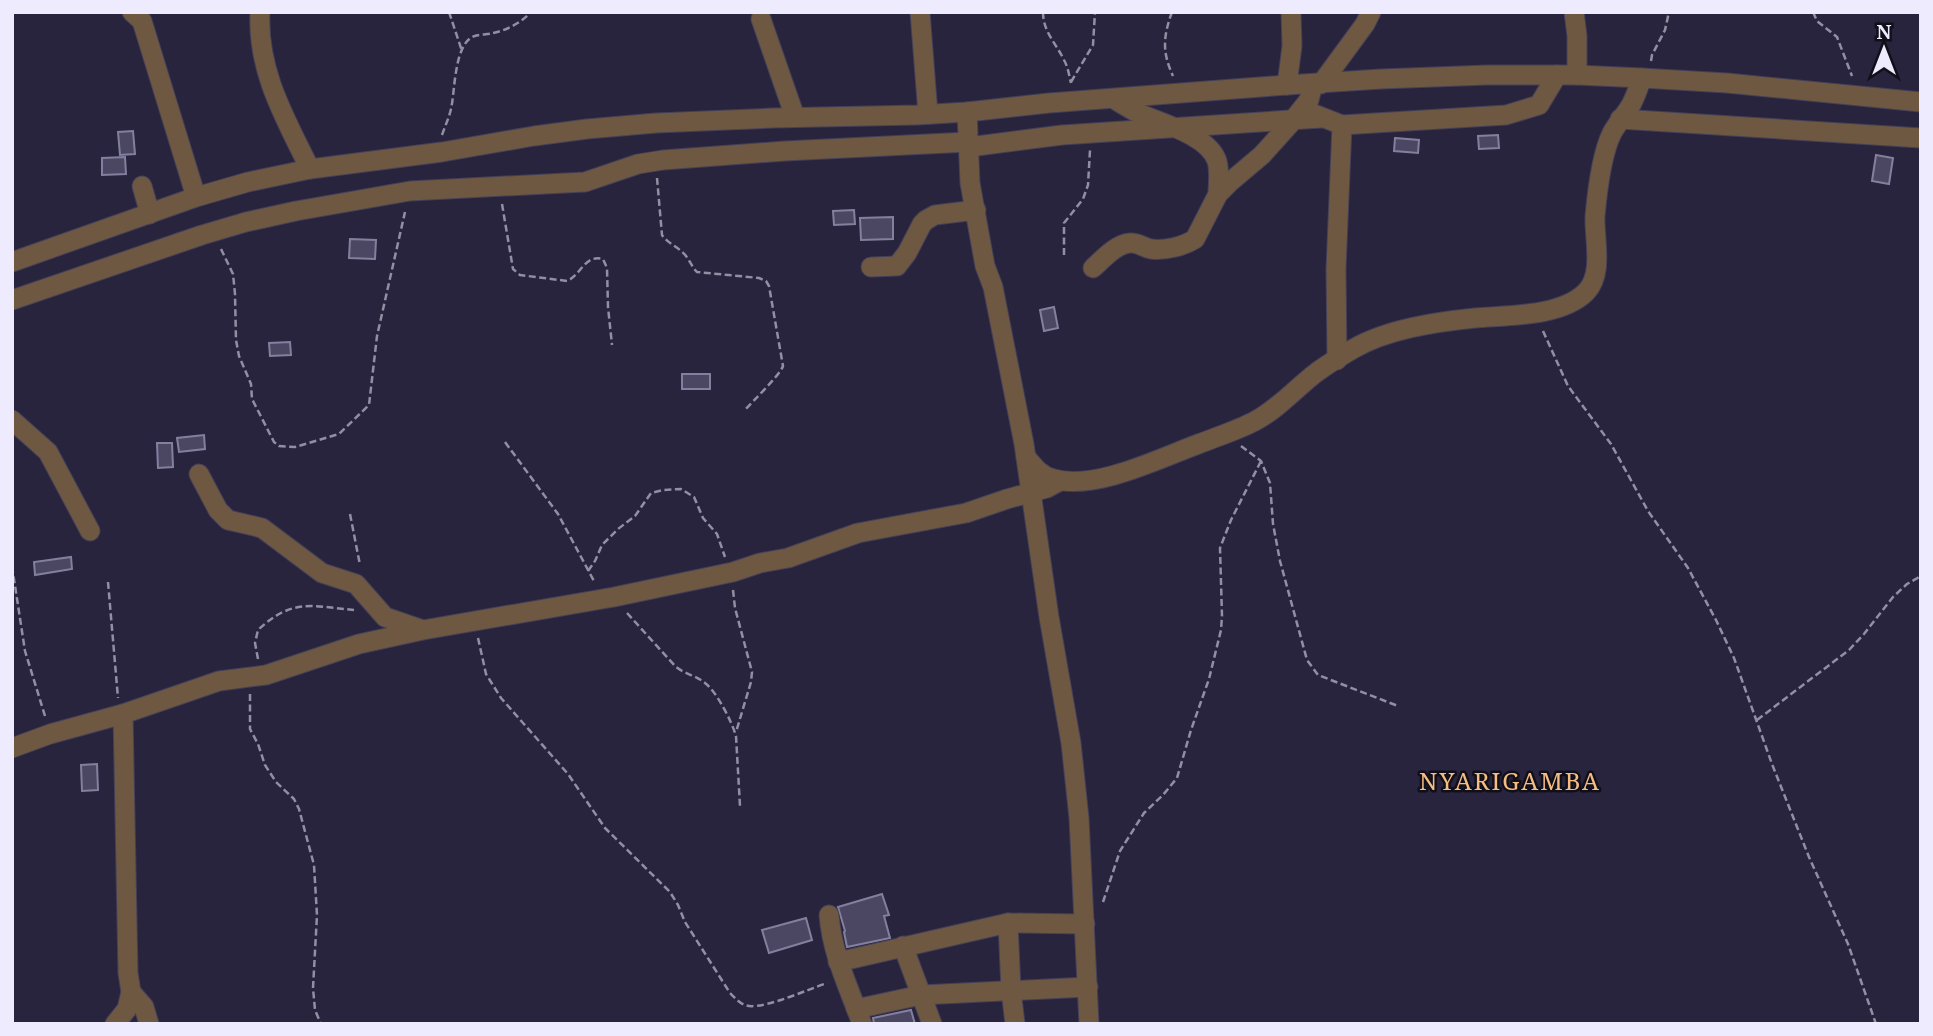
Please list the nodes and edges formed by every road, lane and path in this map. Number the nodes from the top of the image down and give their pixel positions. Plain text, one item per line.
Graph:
1 (260, 12) edge
2 (449, 12) edge
3 (531, 12) edge
4 (920, 12) edge
5 (1043, 12) edge
6 (1095, 12) edge
7 (1172, 12) edge
8 (1291, 12) edge
9 (1371, 12) edge
10 (1574, 12) edge
11 (1669, 12) edge
12 (1813, 12) edge
13 (140, 15) edge
14 (761, 19) dead end
15 (462, 51) junction
16 (1567, 75) junction
17 (1646, 78) junction
18 (1317, 84) junction
19 (1287, 85) junction
20 (1072, 92) junction
21 (1181, 94) junction
22 (1854, 95) junction
23 (1114, 99) junction
24 (1921, 102) edge
25 (967, 112) junction
26 (1299, 113) junction
27 (928, 114) junction
28 (795, 117) junction
29 (1620, 119) junction
30 (1342, 125) junction
31 (1175, 128) junction
32 (1087, 133) junction
33 (1921, 138) edge
34 (968, 144) junction
35 (442, 152) junction
36 (656, 161) junction
37 (310, 169) junction
38 (142, 186) dead end
39 (500, 186) junction
40 (410, 191) junction
41 (1218, 194) junction
42 (196, 197) junction
43 (976, 209) junction
44 (150, 214) junction
45 (212, 232) junction
46 (1064, 255) dead end
47 (12, 262) edge
48 (871, 267) dead end
49 (1093, 268) dead end
50 (12, 300) edge
51 (1527, 314) junction
52 (612, 345) dead end
53 (1337, 360) junction
54 (744, 411) dead end
55 (12, 420) edge
56 (1218, 437) junction
57 (505, 442) dead end
58 (1026, 457) junction
59 (1261, 461) junction
60 (199, 474) dead end
61 (1060, 481) junction
62 (1031, 494) junction
63 (351, 514) dead end
64 (90, 531) dead end
65 (12, 566) edge
66 (362, 570) dead end
67 (588, 570) junction
68 (731, 573) junction
69 (1921, 576) edge
70 (108, 582) dead end
71 (608, 598) junction
72 (385, 617) junction
73 (474, 621) junction
74 (423, 629) junction
75 (257, 676) junction
76 (1398, 706) dead end
77 (121, 714) junction
78 (1758, 720) junction
79 (50, 734) junction
80 (735, 734) junction
81 (12, 748) edge
82 (740, 806) dead end
83 (829, 915) dead end
84 (1008, 923) junction
85 (1084, 923) junction
86 (904, 946) junction
87 (842, 970) junction
88 (1088, 987) junction
89 (1011, 990) junction
90 (131, 992) junction
91 (921, 995) junction
92 (859, 1016) edge
93 (115, 1024) edge
94 (149, 1024) edge
95 (321, 1024) edge
96 (932, 1024) edge
97 (1015, 1024) edge
98 (1089, 1024) edge
99 (1876, 1024) edge

1 - 37 street
2 - 15 path
3 - 15 path
4 - 27 street
5 - 20 path
6 - 20 path
7 - 21 path
8 - 19 street
9 - 18 street
10 - 16 street
11 - 17 path
12 - 22 path
13 - 42 street
14 - 28 street
15 - 35 path
16 - 17 street
16 - 18 street
16 - 30 street
17 - 22 street
17 - 29 street
18 - 19 street
18 - 26 street
19 - 21 street
20 - 23 street
20 - 25 street
21 - 23 street
22 - 24 street
23 - 31 street
25 - 27 street
25 - 34 street
26 - 30 street
26 - 31 street
26 - 41 street
27 - 28 street
28 - 35 street
29 - 33 street
29 - 51 street
30 - 53 street
31 - 32 street
31 - 41 street
32 - 34 street
32 - 46 path
34 - 36 street
34 - 43 street
35 - 37 street
36 - 39 street
36 - 54 path
37 - 42 street
38 - 44 street
39 - 40 street
39 - 52 path
40 - 45 street
40 - 45 path
41 - 49 street
42 - 44 street
43 - 48 street
43 - 58 street
44 - 47 street
45 - 50 street
51 - 53 street
51 - 78 path
53 - 56 street
55 - 64 street
56 - 59 path
56 - 61 street
57 - 67 path
58 - 61 street
58 - 62 street
59 - 76 path
59 - 85 path
60 - 72 street
61 - 62 street
62 - 68 street
62 - 85 street
63 - 66 path
65 - 79 path
67 - 68 path
67 - 71 path
68 - 71 street
68 - 80 path
69 - 78 path
70 - 77 path
71 - 73 street
71 - 80 path
72 - 74 street
72 - 75 path
73 - 74 street
73 - 87 path
74 - 75 street
75 - 77 street
75 - 95 path
77 - 79 street
77 - 90 street
78 - 99 path
79 - 81 street
80 - 82 path
83 - 87 street
84 - 85 street
84 - 86 street
84 - 89 street
85 - 88 street
86 - 87 street
86 - 91 street
87 - 92 street
88 - 89 street
88 - 98 street
89 - 91 street
89 - 97 street
90 - 93 street
90 - 94 street
91 - 92 street
91 - 96 street

